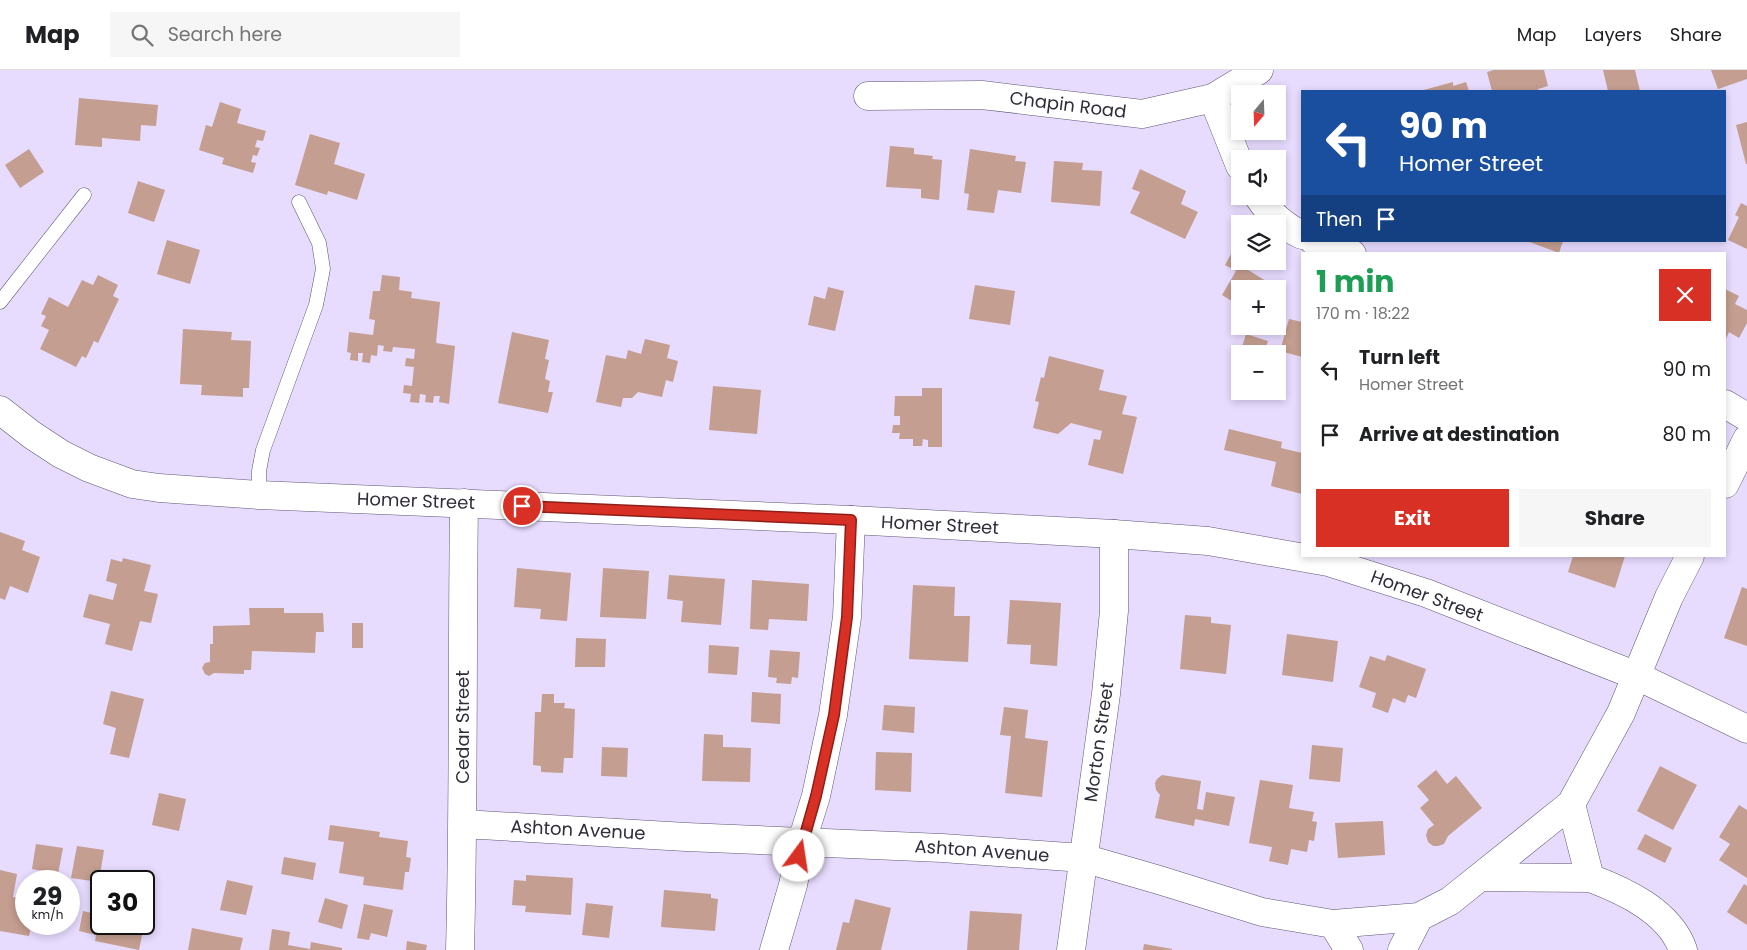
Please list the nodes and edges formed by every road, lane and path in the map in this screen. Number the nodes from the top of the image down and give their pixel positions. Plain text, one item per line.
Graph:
1 (1259, 70) edge
2 (868, 96) dead end
3 (1213, 98) junction
4 (1234, 150) edge
5 (84, 194) dead end
6 (299, 202) dead end
7 (1264, 205) edge
8 (1301, 234) edge
9 (1317, 242) edge
10 (1346, 252) edge
11 (0, 302) edge
12 (1726, 405) edge
13 (0, 410) edge
14 (1747, 418) edge
15 (1747, 439) edge
16 (1726, 482) edge
17 (258, 495) junction
18 (464, 503) junction
19 (851, 520) junction
20 (1114, 534) junction
21 (1689, 557) edge
22 (1637, 676) junction
23 (1747, 729) edge
24 (1572, 804) junction
25 (463, 824) junction
26 (802, 841) junction
27 (1083, 858) junction
28 (1481, 877) junction
29 (1590, 878) junction
30 (1419, 917) junction
31 (1333, 924) junction
32 (460, 950) edge
33 (774, 950) edge
34 (1071, 950) edge
35 (1349, 950) edge
36 (1402, 950) edge
37 (1683, 950) edge

1 - 3 street, Chapin Road
2 - 3 street, Chapin Road
3 - 4 street
5 - 11 lane
6 - 17 lane
7 - 8 street
9 - 10 street
12 - 14 street
13 - 17 street, Homer Street
15 - 16 street
17 - 18 street, Homer Street
18 - 19 street, Homer Street
18 - 25 street, Cedar Street
19 - 20 street, Homer Street
19 - 26 street
20 - 22 street, Homer Street
20 - 27 street, Morton Street
21 - 22 street
22 - 23 street, Homer Street
22 - 24 street
24 - 28 street, Ashton Avenue
24 - 29 street
25 - 26 street, Ashton Avenue
25 - 32 street, Cedar Street
26 - 27 street, Ashton Avenue
26 - 33 street
27 - 31 street, Ashton Avenue
27 - 34 street, Morton Street
28 - 29 street
28 - 30 street, Ashton Avenue
29 - 37 street
30 - 31 street, Ashton Avenue
30 - 36 street
31 - 35 street

